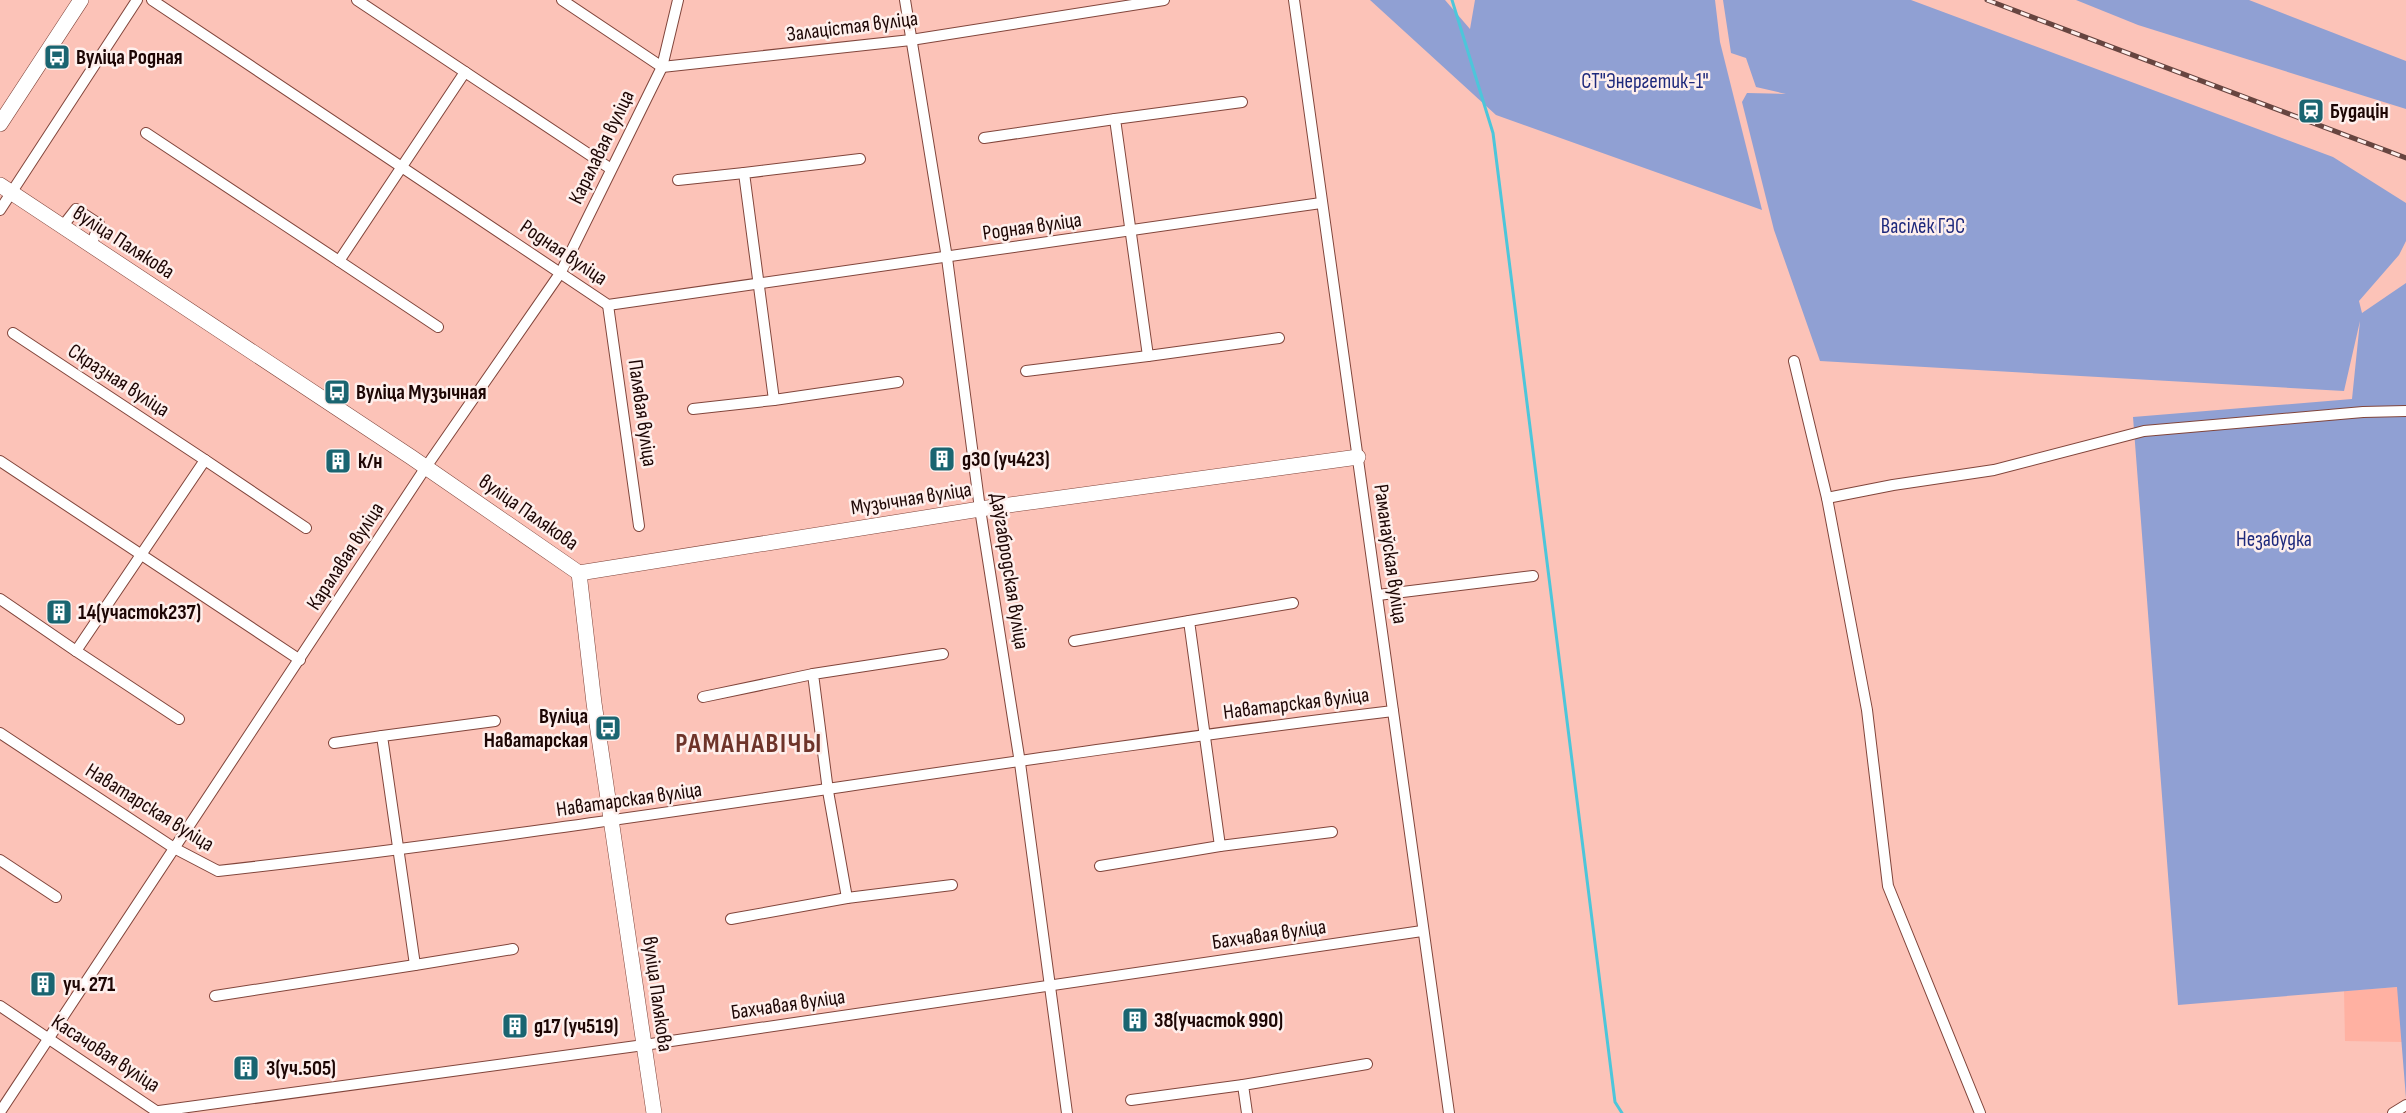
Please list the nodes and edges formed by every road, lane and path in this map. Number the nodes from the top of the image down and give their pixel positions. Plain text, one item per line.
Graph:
1 (81, 0) edge
2 (137, 0) edge
3 (152, 0) edge
4 (357, 0) edge
5 (562, 0) edge
6 (678, 0) edge
7 (905, 0) edge
8 (1164, 0) edge
9 (1294, 0) edge
10 (911, 40) junction
11 (662, 67) junction
12 (465, 72) junction
13 (1242, 102) dead end
14 (1115, 119) junction
15 (0, 124) edge
16 (146, 133) dead end
17 (984, 138) dead end
18 (860, 159) dead end
19 (403, 168) junction
20 (611, 169) junction
21 (744, 173) junction
22 (678, 180) dead end
23 (5, 189) edge
24 (1321, 203) junction
25 (0, 210) edge
26 (62, 227) junction
27 (1133, 232) junction
28 (91, 246) junction
29 (947, 258) junction
30 (339, 261) junction
31 (561, 272) junction
32 (758, 286) junction
33 (608, 305) junction
34 (438, 327) dead end
35 (13, 333) dead end
36 (1279, 338) dead end
37 (1148, 356) junction
38 (1794, 361) dead end
39 (1026, 371) dead end
40 (898, 382) dead end
41 (774, 400) junction
42 (693, 410) dead end
43 (2406, 411) edge
44 (1358, 457) junction
45 (0, 460) edge
46 (205, 460) junction
47 (426, 467) junction
48 (1827, 498) junction
49 (980, 508) junction
50 (639, 526) dead end
51 (306, 528) dead end
52 (142, 555) junction
53 (579, 573) junction
54 (1533, 576) dead end
55 (1378, 595) junction
56 (0, 599) edge
57 (1293, 603) dead end
58 (1189, 621) junction
59 (1074, 641) dead end
60 (76, 651) junction
61 (943, 654) dead end
62 (300, 660) junction
63 (813, 674) junction
64 (703, 697) dead end
65 (1393, 711) junction
66 (179, 719) dead end
67 (495, 721) dead end
68 (0, 733) edge
69 (1204, 734) junction
70 (382, 736) junction
71 (334, 743) dead end
72 (1020, 763) junction
73 (828, 791) junction
74 (612, 822) junction
75 (1332, 832) dead end
76 (1220, 846) junction
77 (174, 848) junction
78 (399, 851) junction
79 (0, 860) edge
80 (1100, 866) dead end
81 (952, 885) dead end
82 (56, 897) dead end
83 (847, 898) junction
84 (731, 919) dead end
85 (1422, 931) junction
86 (513, 949) dead end
87 (415, 965) junction
88 (1050, 986) junction
89 (216, 996) dead end
90 (0, 1006) edge
91 (48, 1038) junction
92 (644, 1045) junction
93 (1367, 1064) dead end
94 (1243, 1084) junction
95 (1131, 1100) dead end
96 (2406, 1105) edge
97 (0, 1112) edge
98 (159, 1112) edge
99 (654, 1113) edge
100 (1067, 1113) edge
101 (1247, 1113) edge
102 (1449, 1113) edge
103 (1980, 1113) edge
104 (2393, 1113) edge

1 - 15 street
2 - 23 street
3 - 19 street, Родная вуліца
4 - 12 street
5 - 11 street
6 - 11 street, Каралавая вуліца
7 - 10 street, Даўгабродская вуліца
8 - 10 street, Залацістая вуліца
9 - 24 street, Раманаўская вуліца
10 - 11 street, Залацістая вуліца
10 - 29 street, Даўгабродская вуліца
11 - 20 street, Каралавая вуліца
12 - 19 street
12 - 20 street
13 - 14 street
14 - 17 street
14 - 27 street
16 - 30 street
18 - 21 street
19 - 30 street
19 - 31 street, Родная вуліца
20 - 31 street, Каралавая вуліца
21 - 22 street
21 - 32 street
23 - 25 street
23 - 26 street, вуліца Палякова
24 - 27 street, Родная вуліца
24 - 44 street, Раманаўская вуліца
26 - 28 street, вуліца Палякова
26 - 28 street
27 - 29 street, Родная вуліца
27 - 37 street
28 - 47 street, вуліца Палякова
29 - 32 street, Родная вуліца
29 - 49 street, Даўгабродская вуліца
30 - 34 street
31 - 33 street, Родная вуліца
31 - 47 street, Каралавая вуліца
32 - 33 street, Родная вуліца
32 - 41 street
33 - 50 street, Палявая вуліца
35 - 46 street, Скразная вуліца
36 - 37 street
37 - 39 street
38 - 48 street
40 - 41 street
41 - 42 street
43 - 48 street
44 - 49 street, Музычная вуліца
44 - 55 street, Раманаўская вуліца
45 - 52 street
46 - 51 street, Скразная вуліца
46 - 52 street
47 - 53 street, вуліца Палякова
47 - 62 street, Каралавая вуліца
48 - 103 street
49 - 53 street, Музычная вуліца
49 - 72 street, Даўгабродская вуліца
52 - 60 street
52 - 62 street
53 - 74 street, вуліца Палякова
54 - 55 street
55 - 65 street, Раманаўская вуліца
56 - 60 street
57 - 58 street
58 - 59 street
58 - 69 street, Наватарская вуліца
60 - 66 street
61 - 63 street
62 - 77 street, Каралавая вуліца
63 - 64 street
63 - 73 street
65 - 69 street, Наватарская вуліца
65 - 85 street, Раманаўская вуліца
67 - 70 street
68 - 77 street, Наватарская вуліца
69 - 72 street, Наватарская вуліца
69 - 76 street, Наватарская вуліца
70 - 71 street
70 - 78 street
72 - 73 street, Наватарская вуліца
72 - 88 street, Даўгабродская вуліца
73 - 74 street, Наватарская вуліца
73 - 83 street
74 - 78 street, Наватарская вуліца
74 - 92 street, вуліца Палякова
75 - 76 street
76 - 80 street
77 - 78 street, Наватарская вуліца
77 - 91 street, Каралавая вуліца
78 - 87 street
79 - 82 street
81 - 83 street
83 - 84 street
85 - 88 street, Бахчавая вуліца
85 - 102 street, Раманаўская вуліца
86 - 87 street
87 - 89 street
88 - 92 street, Бахчавая вуліца
88 - 100 street, Даўгабродская вуліца
90 - 91 street, Касачовая вуліца
91 - 97 street, Каралавая вуліца
91 - 98 street, Касачовая вуліца
92 - 98 street, Бахчавая вуліца
92 - 99 street, вуліца Палякова
93 - 94 street
94 - 95 street
94 - 101 street
96 - 104 street

